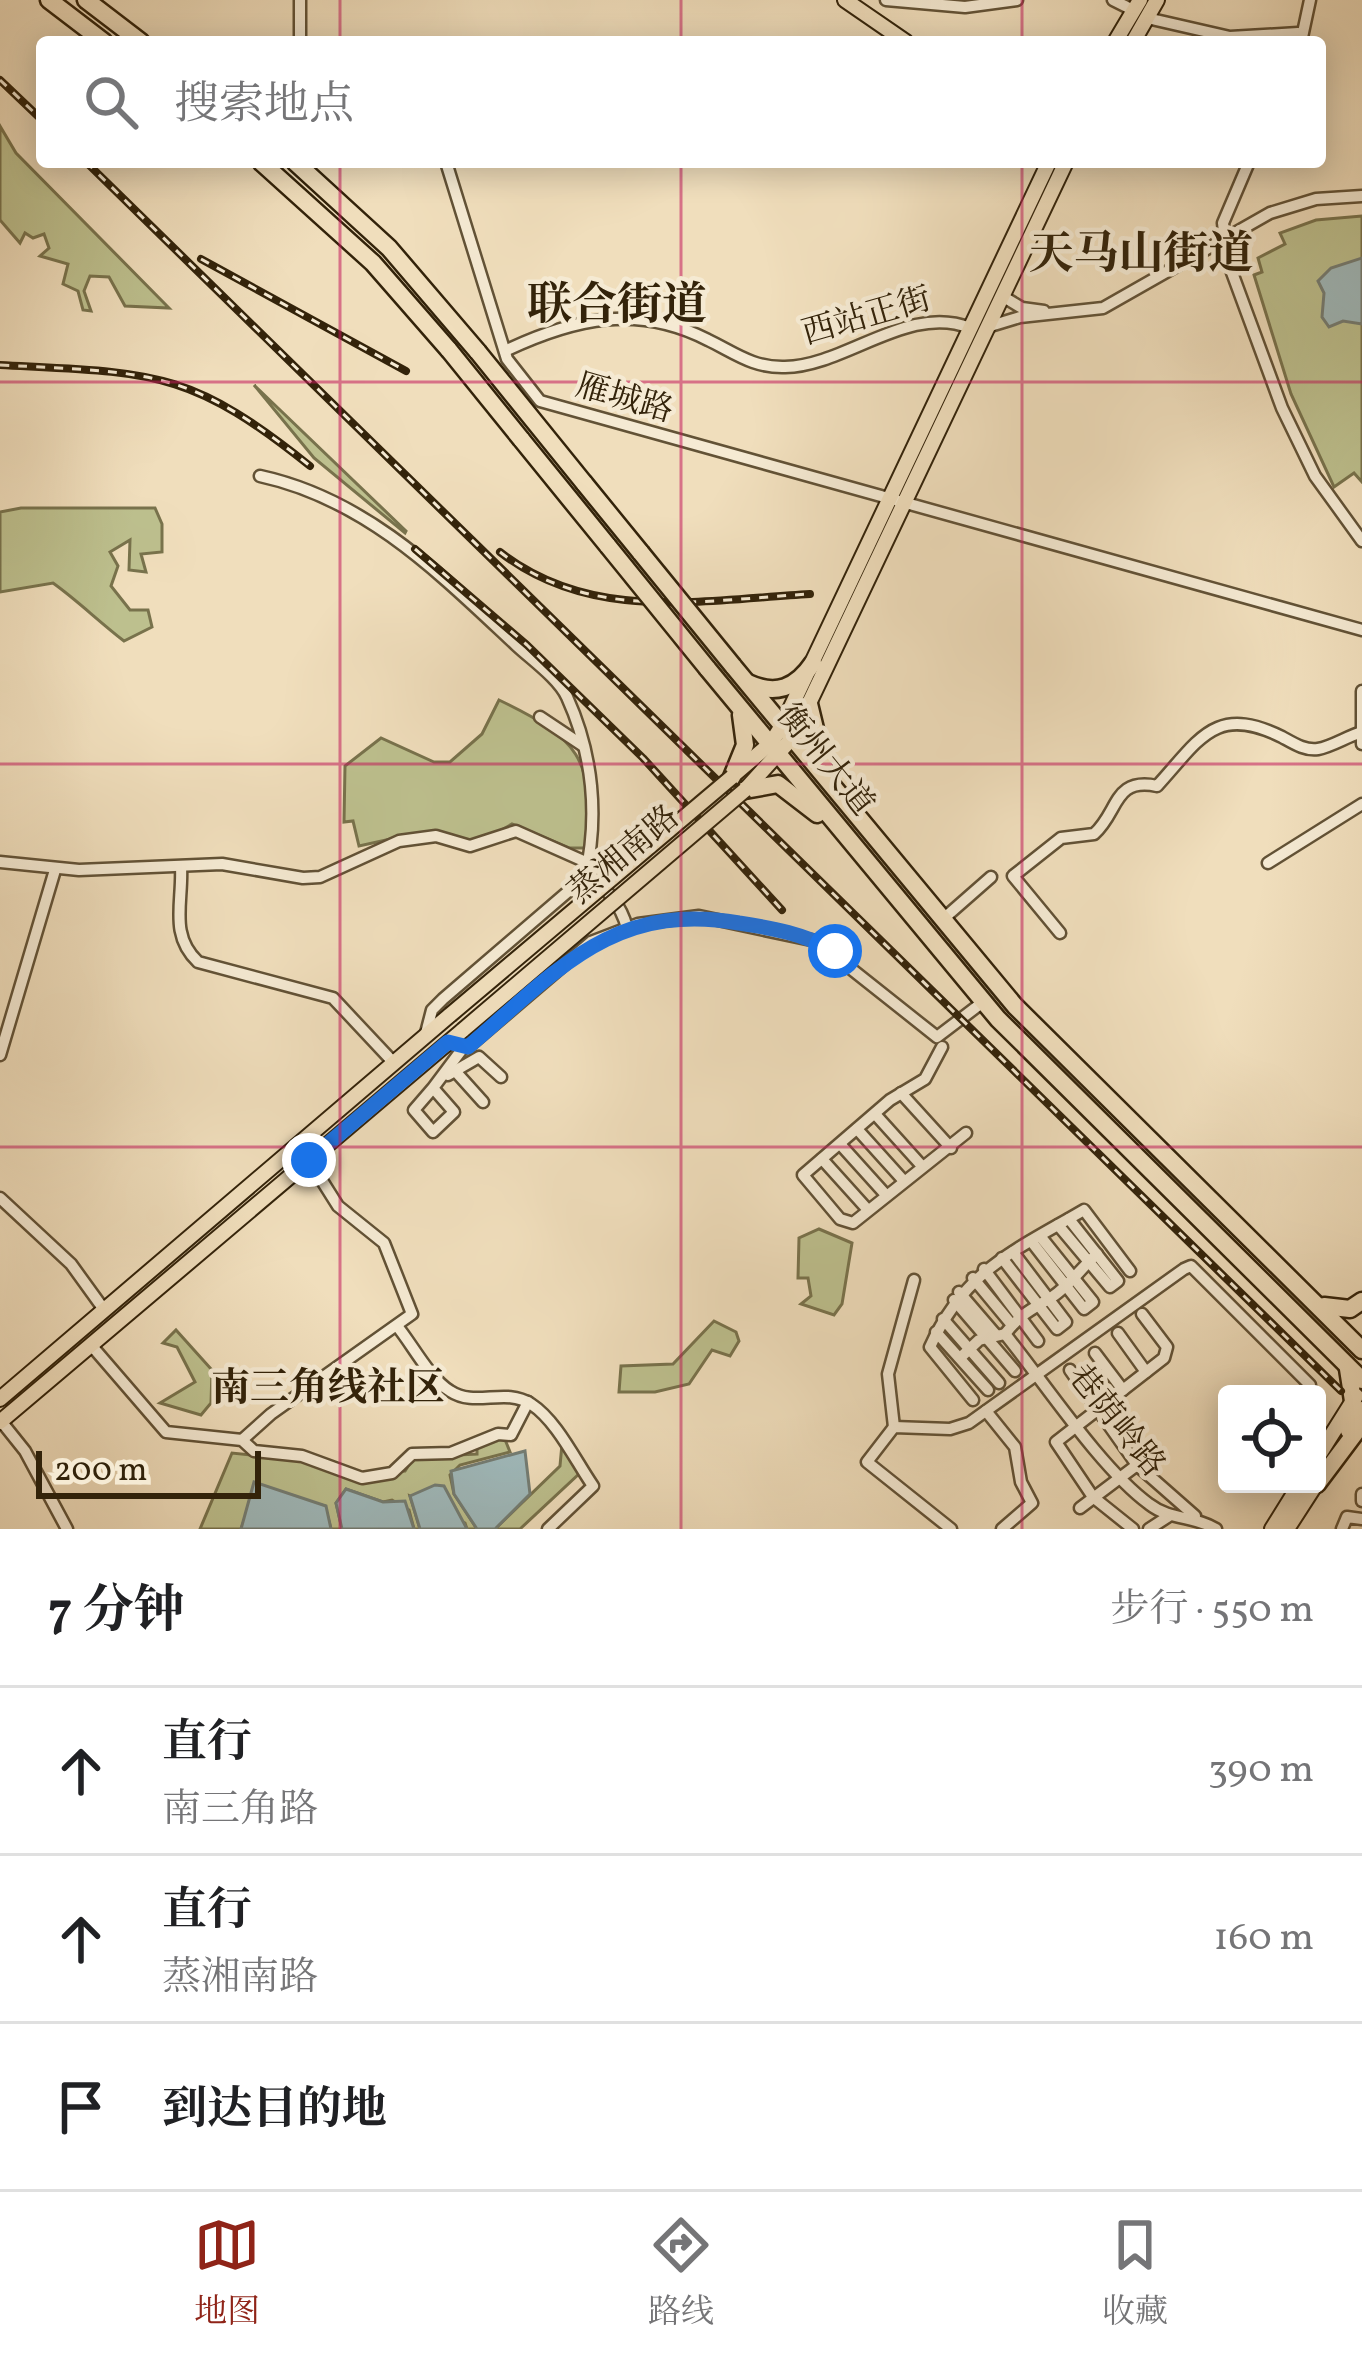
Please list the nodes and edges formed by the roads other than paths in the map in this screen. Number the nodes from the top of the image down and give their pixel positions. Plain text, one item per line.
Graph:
1 (50, 0) edge
2 (86, 0) edge
3 (300, 0) edge
4 (840, 0) edge
5 (886, 0) edge
6 (1018, 0) edge
7 (1112, 0) edge
8 (1157, 0) edge
9 (1308, 0) edge
10 (990, 3) edge
11 (1140, 9) edge
12 (96, 36) edge
13 (132, 36) edge
14 (300, 36) edge
15 (888, 36) edge
16 (897, 36) edge
17 (1120, 36) edge
18 (1227, 36) edge
19 (1299, 36) edge
20 (268, 168) edge
21 (302, 168) edge
22 (448, 168) edge
23 (1044, 168) edge
24 (1063, 168) edge
25 (1249, 168) edge
26 (1362, 194) edge
27 (338, 199) junction
28 (322, 214) junction
29 (1227, 235) junction
30 (389, 248) junction
31 (374, 263) junction
32 (1002, 296) junction
33 (970, 328) junction
34 (987, 328) junction
35 (507, 350) junction
36 (539, 402) junction
37 (481, 410) dead end
38 (260, 476) dead end
39 (897, 503) junction
40 (1362, 537) edge
41 (1362, 633) edge
42 (813, 663) junction
43 (748, 683) junction
44 (1362, 691) edge
45 (732, 698) junction
46 (808, 704) junction
47 (540, 717) dead end
48 (788, 731) junction
49 (1361, 732) edge
50 (1362, 744) edge
51 (583, 745) junction
52 (776, 750) junction
53 (794, 771) junction
54 (739, 783) junction
55 (835, 788) junction
56 (800, 799) junction
57 (1362, 804) edge
58 (855, 812) junction
59 (839, 826) junction
60 (866, 860) junction
61 (0, 862) edge
62 (1268, 863) dead end
63 (181, 866) junction
64 (55, 870) junction
65 (587, 870) junction
66 (991, 877) dead end
67 (942, 920) junction
68 (627, 928) junction
69 (1060, 933) dead end
70 (983, 1002) junction
71 (432, 1010) junction
72 (450, 1015) junction
73 (463, 1030) junction
74 (425, 1037) junction
75 (448, 1042) junction
76 (468, 1047) junction
77 (942, 1047) dead end
78 (0, 1055) edge
79 (394, 1063) junction
80 (450, 1073) junction
81 (501, 1077) dead end
82 (434, 1088) dead end
83 (901, 1093) junction
84 (483, 1102) dead end
85 (874, 1114) junction
86 (857, 1129) junction
87 (966, 1133) dead end
88 (840, 1144) junction
89 (951, 1148) junction
90 (822, 1159) junction
91 (309, 1160) junction
92 (921, 1165) junction
93 (903, 1180) junction
94 (886, 1195) junction
95 (0, 1198) edge
96 (1218, 1204) junction
97 (868, 1210) junction
98 (1202, 1221) junction
99 (1063, 1222) junction
100 (1035, 1238) junction
101 (1007, 1255) junction
102 (985, 1269) junction
103 (1130, 1271) dead end
104 (973, 1278) junction
105 (914, 1280) dead end
106 (1068, 1281) junction
107 (956, 1296) junction
108 (1042, 1301) junction
109 (1362, 1301) edge
110 (1320, 1305) junction
111 (105, 1311) junction
112 (1142, 1314) dead end
113 (943, 1319) junction
114 (397, 1326) junction
115 (1005, 1329) junction
116 (937, 1331) junction
117 (1118, 1334) dead end
118 (1039, 1341) dead end
119 (91, 1345) junction
120 (1362, 1350) edge
121 (964, 1353) junction
122 (1095, 1353) dead end
123 (1070, 1370) dead end
124 (1015, 1371) dead end
125 (1039, 1372) junction
126 (1146, 1372) junction
127 (1310, 1384) dead end
128 (994, 1387) dead end
129 (1123, 1390) junction
130 (1360, 1394) edge
131 (0, 1399) edge
132 (973, 1400) dead end
133 (528, 1402) junction
134 (1098, 1410) junction
135 (986, 1411) junction
136 (0, 1421) edge
137 (1079, 1425) junction
138 (894, 1427) junction
139 (1359, 1435) edge
140 (242, 1440) junction
141 (1326, 1445) edge
142 (1326, 1459) edge
143 (1137, 1465) junction
144 (1326, 1470) edge
145 (1120, 1479) junction
146 (1307, 1493) edge
147 (1093, 1497) junction
148 (1081, 1508) dead end
149 (1016, 1516) junction
150 (1169, 1516) junction
151 (1195, 1516) junction
152 (1289, 1519) edge
153 (1362, 1519) edge
154 (67, 1529) edge
155 (548, 1529) edge
156 (951, 1529) edge
157 (1002, 1529) edge
158 (1028, 1529) edge
159 (1133, 1529) edge
160 (1149, 1529) edge
161 (1216, 1529) edge
162 (1272, 1529) edge
163 (1342, 1529) edge

1 - 12 highway
2 - 13 highway
3 - 14 street
4 - 15 main road
4 - 16 main road
5 - 10 street
6 - 10 street
7 - 11 street
8 - 11 main road
9 - 19 street
11 - 17 main road
11 - 18 street
20 - 28 highway, 衡州大道
21 - 27 highway, 衡州大道
22 - 35 street, 雁城路
23 - 33 main road, 蒸湘南路
24 - 32 main road, 蒸湘南路
25 - 29 street
26 - 29 street
27 - 28 highway
27 - 30 highway, 衡州大道
28 - 31 highway, 衡州大道
29 - 32 street
29 - 34 street
29 - 40 street
30 - 31 highway
30 - 43 highway, 衡州大道, bridge
31 - 45 highway, 衡州大道, bridge
32 - 34 main road, 蒸湘南路
33 - 35 street, 西站正街
33 - 39 main road, 蒸湘南路
34 - 39 main road, 蒸湘南路
35 - 36 street, 雁城路
36 - 37 street
36 - 39 street, 雁城路
38 - 51 street
39 - 41 street, 雁城路
39 - 42 main road, 蒸湘南路
39 - 46 main road, 蒸湘南路
42 - 43 highway
42 - 48 main road, 蒸湘南路
43 - 48 highway, 衡州大道
44 - 49 street
45 - 52 highway, 衡州大道
45 - 54 highway
46 - 48 main road, 蒸湘南路
46 - 55 highway
47 - 51 street
48 - 52 main road, 蒸湘南路
48 - 55 highway, 衡州大道
49 - 50 street
49 - 69 street
51 - 65 street
52 - 53 highway, 衡州大道
52 - 54 main road, 蒸湘南路
53 - 56 highway
53 - 59 highway, 衡州大道
54 - 56 highway
54 - 72 main road, 蒸湘南路, bridge
54 - 73 main road, 蒸湘南路, bridge
55 - 58 highway, 衡州大道
56 - 60 highway
57 - 62 street
58 - 59 highway
58 - 67 highway, 衡州大道
59 - 60 highway, 衡州大道
60 - 70 highway, 衡州大道
61 - 64 street
63 - 64 street
63 - 65 street
63 - 79 street
64 - 78 street
65 - 68 street
65 - 71 street
66 - 67 street
67 - 96 highway, 衡州大道
68 - 70 street
68 - 76 street
70 - 98 highway, 衡州大道
71 - 72 street
71 - 74 street
72 - 74 main road, 蒸湘南路
73 - 75 main road, 蒸湘南路
73 - 76 street
74 - 79 main road, 蒸湘南路
75 - 76 street
75 - 91 main road, 蒸湘南路
76 - 80 street
77 - 83 street
79 - 111 main road, 蒸湘南路
80 - 81 street
80 - 82 street
80 - 84 street
83 - 85 street
83 - 89 street
85 - 86 street
85 - 92 street
86 - 88 street
86 - 93 street
87 - 89 street
88 - 90 street
88 - 94 street
89 - 92 street
90 - 97 street
90 - 97 street
91 - 114 street
91 - 119 main road, 蒸湘南路
92 - 93 street
93 - 94 street
94 - 97 street
95 - 111 street
96 - 98 highway
96 - 110 highway, 衡州大道
98 - 130 highway, 衡州大道
99 - 100 street
99 - 103 street
99 - 106 street
100 - 101 street
100 - 106 street
101 - 102 street
101 - 108 street
102 - 104 street
102 - 115 street
104 - 107 street
104 - 115 street
105 - 138 street
106 - 108 street
107 - 113 street
107 - 115 street
108 - 115 street
109 - 110 highway
110 - 120 highway, 衡州大道
111 - 131 main road, 蒸湘南路
112 - 126 street
113 - 116 street
113 - 121 street
114 - 133 street
114 - 140 street
115 - 118 street
115 - 121 street
115 - 124 street
115 - 125 street, 巷荫岭路
116 - 121 street
116 - 132 street
117 - 126 street
119 - 136 main road, 蒸湘南路
119 - 140 street
121 - 128 street
122 - 129 street
123 - 134 street
125 - 127 street
125 - 135 street
125 - 137 street, 巷荫岭路
126 - 129 street
129 - 134 street
130 - 141 main road
130 - 142 main road
133 - 140 street
133 - 155 street
134 - 137 street
134 - 143 street
135 - 138 street
135 - 149 street
136 - 154 street
137 - 145 street, 巷荫岭路
137 - 147 street
138 - 156 street
139 - 144 highway
143 - 145 street
143 - 151 street
145 - 147 street
145 - 150 street, 巷荫岭路
146 - 152 main road
147 - 148 street
147 - 159 street
149 - 157 street
149 - 158 street
150 - 151 street, 巷荫岭路
150 - 160 street
151 - 161 street
152 - 162 main road
153 - 163 street

